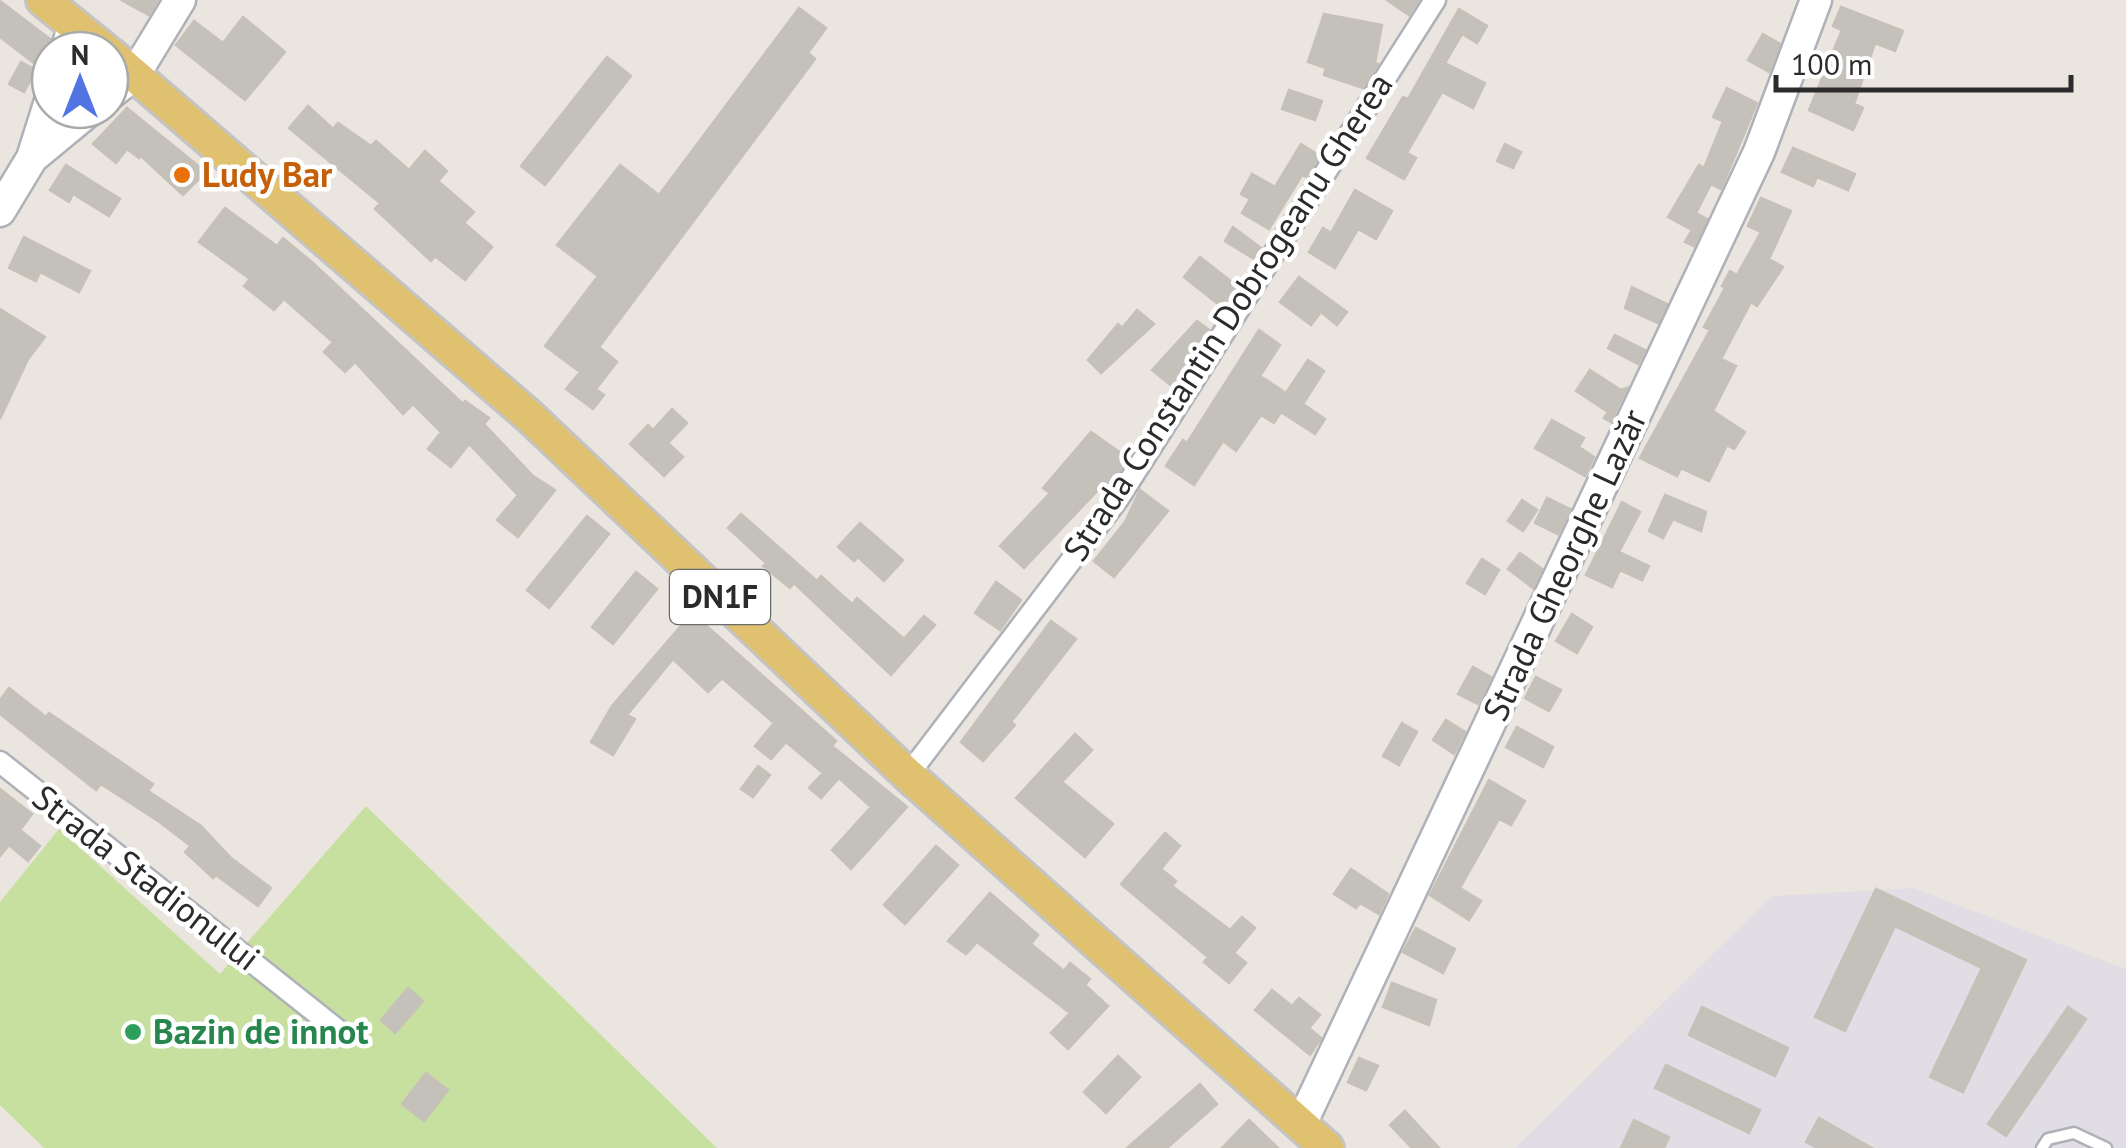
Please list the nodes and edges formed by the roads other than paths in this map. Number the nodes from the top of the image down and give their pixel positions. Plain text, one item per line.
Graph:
1 (44, 0) edge
2 (180, 0) edge
3 (1435, 0) edge
4 (1816, 0) edge
5 (65, 30) edge
6 (130, 52) edge
7 (130, 81) edge
8 (41, 130) edge
9 (66, 130) edge
10 (32, 158) junction
11 (0, 212) edge
12 (0, 762) edge
13 (908, 775) junction
14 (338, 1031) dead end
15 (1302, 1124) junction
16 (1328, 1148) edge
17 (2042, 1148) edge
18 (2106, 1148) edge

1 - 5 main road, DN1F
2 - 6 main road
3 - 13 street, Strada Constantin Dobrogeanu Gherea
4 - 15 main road, Strada Gheorghe Lazăr
7 - 13 main road, DN1F
8 - 10 main road
9 - 10 main road
10 - 11 main road
12 - 14 street, Strada Stadionului
13 - 15 main road, DN1F
15 - 16 main road, DN1F
17 - 18 lane

